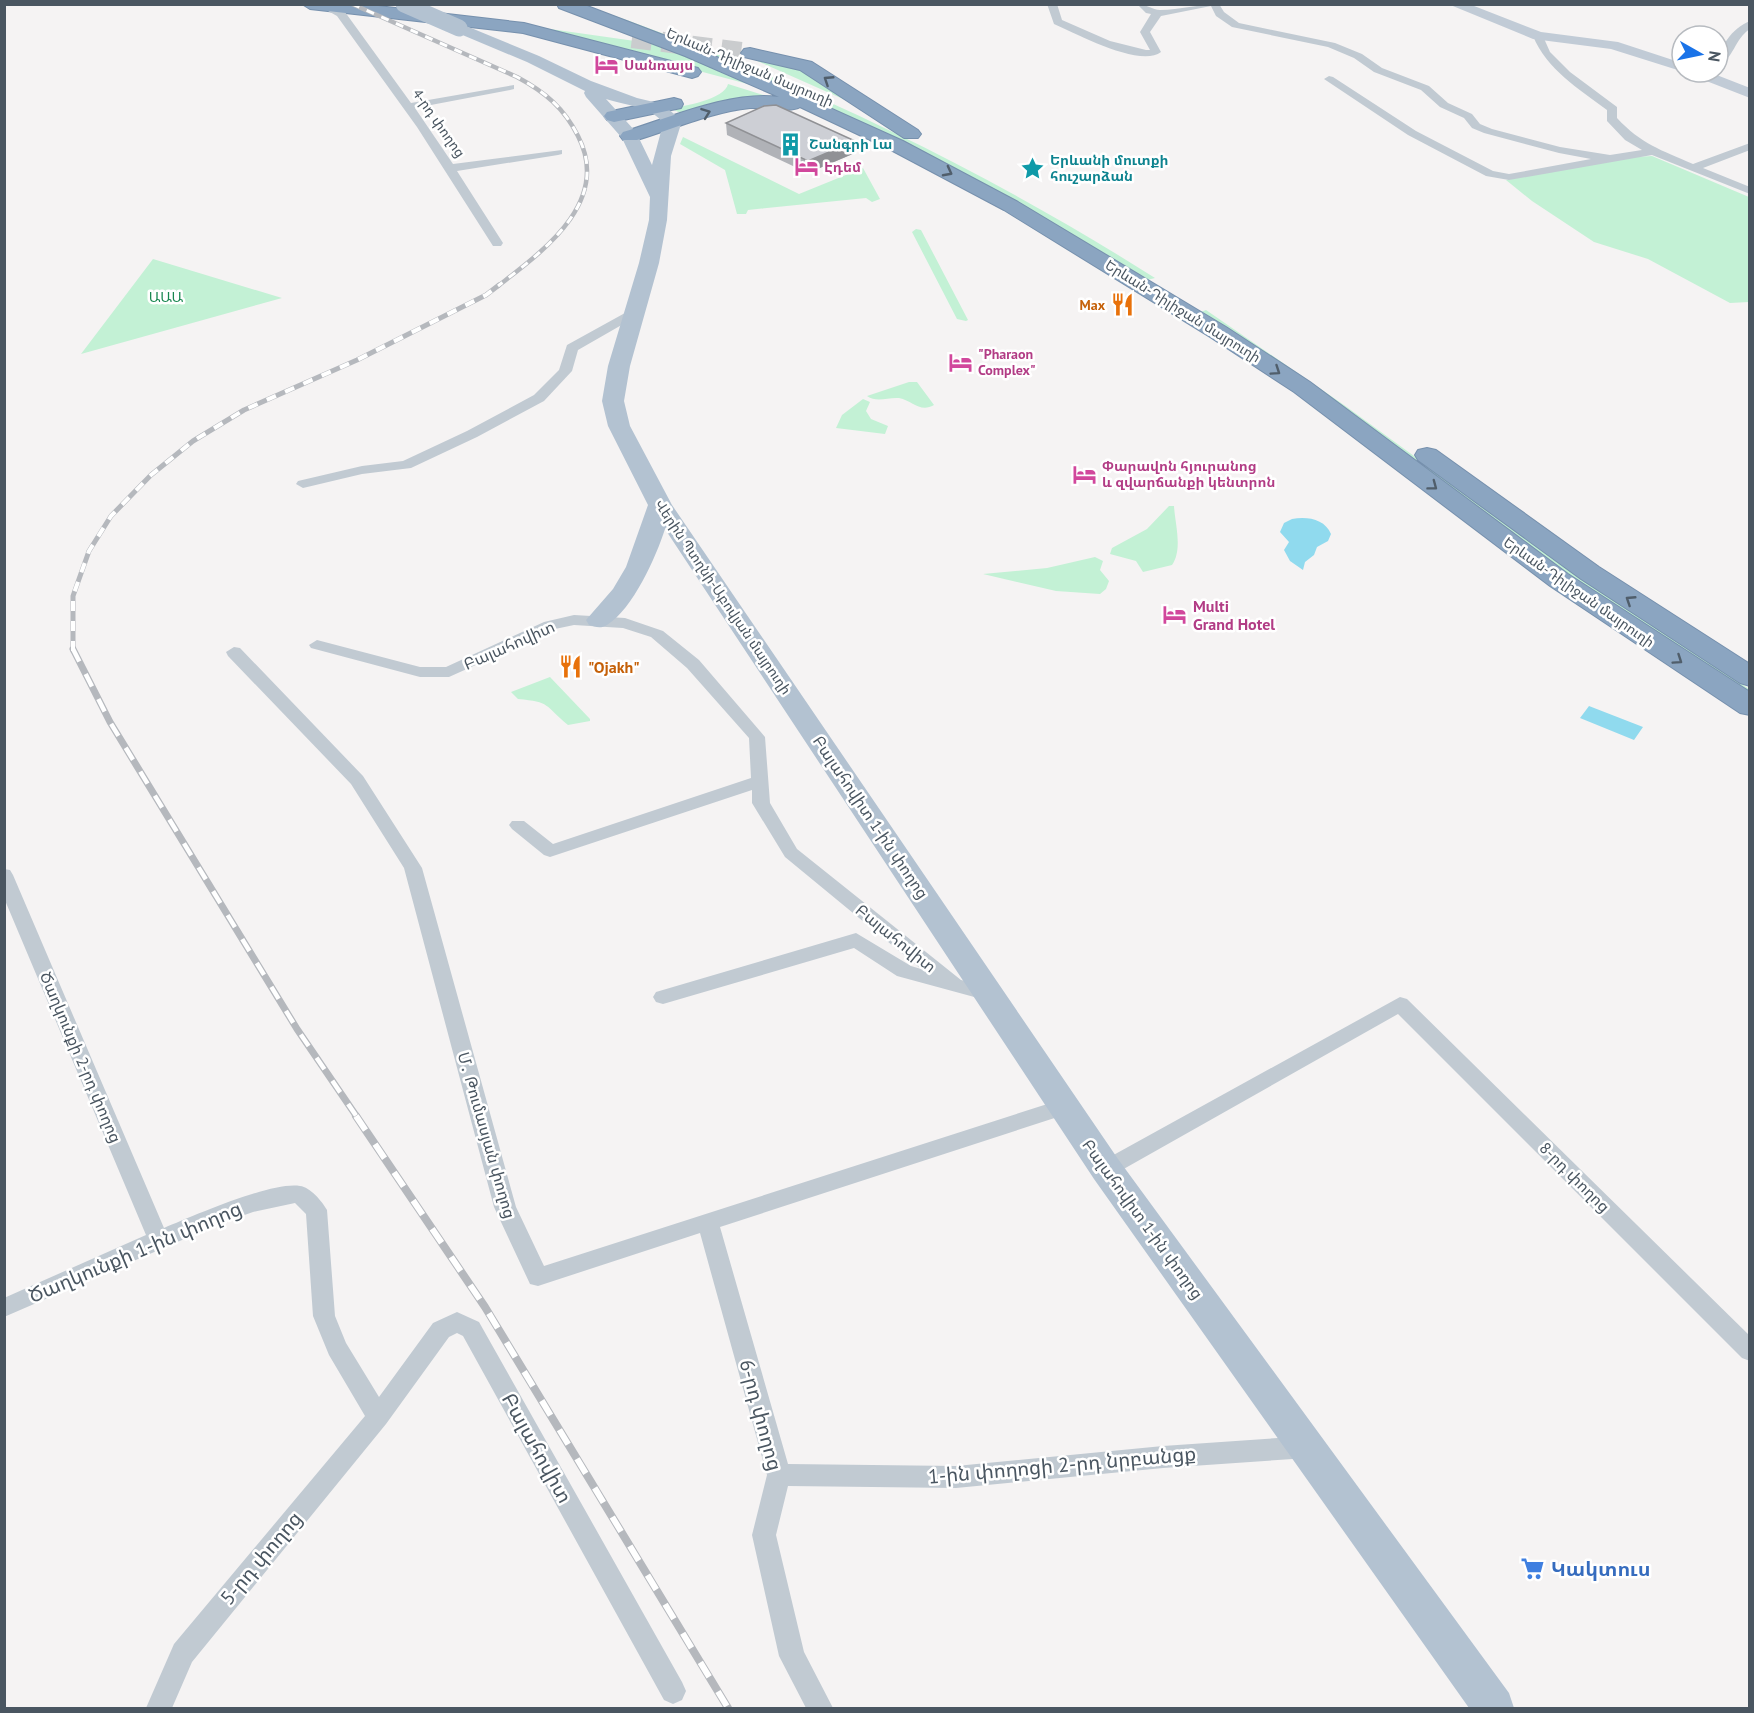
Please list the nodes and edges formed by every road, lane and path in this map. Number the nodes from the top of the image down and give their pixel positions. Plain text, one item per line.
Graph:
1 (358, 4) edge
2 (404, 4) edge
3 (565, 4) edge
4 (595, 4) edge
5 (1052, 4) edge
6 (1142, 4) edge
7 (1208, 4) edge
8 (1214, 4) edge
9 (1455, 4) edge
10 (318, 6) edge
11 (382, 12) junction
12 (1158, 12) junction
13 (349, 24) junction
14 (1749, 24) edge
15 (1538, 36) junction
16 (632, 38) tunnel mouth
17 (1730, 39) edge
18 (750, 53) tunnel mouth
19 (1670, 64) edge
20 (1329, 79) dead end
21 (1728, 84) edge
22 (585, 85) junction
23 (716, 85) junction
24 (510, 87) dead end
25 (1749, 94) edge
26 (801, 100) junction
27 (410, 106) junction
28 (656, 108) junction
29 (614, 116) junction
30 (835, 117) junction
31 (672, 124) junction
32 (912, 135) junction
33 (630, 136) junction
34 (1749, 146) edge
35 (1653, 151) junction
36 (558, 152) dead end
37 (1607, 158) junction
38 (452, 168) junction
39 (1692, 168) junction
40 (1749, 191) edge
41 (657, 196) junction
42 (497, 243) dead end
43 (634, 312) junction
44 (303, 483) dead end
45 (660, 506) junction
46 (598, 620) junction
47 (317, 645) dead end
48 (234, 652) dead end
49 (1749, 677) edge
50 (1749, 706) edge
51 (806, 720) joint
52 (760, 781) junction
53 (518, 825) dead end
54 (4, 875) edge
55 (955, 986) junction
56 (989, 994) junction
57 (663, 997) dead end
58 (1063, 1107) junction
59 (1106, 1169) junction
60 (708, 1222) junction
61 (158, 1239) junction
62 (4, 1308) edge
63 (1749, 1351) edge
64 (378, 1417) junction
65 (1308, 1447) junction
66 (779, 1474) junction
67 (673, 1691) dead end
68 (159, 1708) edge
69 (820, 1708) edge
70 (1494, 1708) edge

1 - 16 highway
2 - 22 main road, Վերին Պտղնի-Աբովյան մայրուղի, bridge
3 - 26 highway, Երևան-Դիլիջան մայրուղի
4 - 32 highway, Երևան-Դիլիջան մայրուղի
5 - 12 street
6 - 12 street
7 - 12 street
8 - 37 street
9 - 15 street
10 - 11 highway
10 - 13 street, 4-րդ փողոց
11 - 13 street
11 - 23 highway
13 - 27 street, 4-րդ փողոց
14 - 17 street
15 - 19 street
15 - 35 street
32 -> 18 highway
20 - 37 street
21 - 25 street
22 - 28 main road, Վերին Պտղնի-Աբովյան մայրուղի
22 - 29 main road, Վերին Պտղնի-Աբովյան մայրուղի
23 - 26 highway
23 - 28 highway
24 - 27 street
26 - 30 highway, Երևան-Դիլիջան մայրուղի
27 - 38 street, 4-րդ փողոց
28 - 29 highway
28 - 31 main road
29 - 33 main road, Վերին Պտղնի-Աբովյան մայրուղի
31 -> 30 highway
30 -> 50 highway, Երևան-Դիլիջան մայրուղի
31 - 33 highway
31 - 41 main road, Վերին Պտղնի-Աբովյան մայրուղի
49 -> 32 highway, Երևան-Դիլիջան մայրուղի
33 - 41 main road, Վերին Պտղնի-Աբովյան մայրուղի
34 - 39 street
35 - 37 street
35 - 39 street
36 - 38 street
38 - 42 street, 4-րդ փողոց
39 - 40 street
41 - 43 main road, Վերին Պտղնի-Աբովյան մայրուղի
43 - 44 street
43 - 45 main road, Վերին Պտղնի-Աբովյան մայրուղի
45 - 46 main road
45 - 51 main road, Վերին Պտղնի-Աբովյան մայրուղի
46 - 47 street, Բալահովիտ
46 - 52 street, Բալահովիտ
48 - 60 street, Մ․ Թումասյան փողոց
51 - 56 main road, Բալահովիտ 1-ին փողոց
52 - 53 street
52 - 55 street, Բալահովիտ
54 - 61 street, Ծաղկունքի 2-րդ փողոց
55 - 56 street, Բալահովիտ
55 - 57 street
56 - 58 main road, Բալահովիտ 1-ին փողոց
58 - 59 main road, Բալահովիտ 1-ին փողոց
58 - 60 street, Մ․ Թումասյան փողոց
59 - 63 street, 8-րդ փողոց
59 - 65 main road, Բալահովիտ 1-ին փողոց
60 - 66 street, 6-րդ փողոց
61 - 62 street, Ծաղկունքի 1-ին փողոց
61 - 64 street, Ծաղկունքի 1-ին փողոց
64 - 67 street, Բալահովիտ
64 - 68 street, 5-րդ փողոց
65 - 66 street, 1-ին փողոցի 2-րդ նրբանցք
65 - 70 main road, Բալահովիտ 1-ին փողոց
66 - 69 street, 6-րդ փողոց

